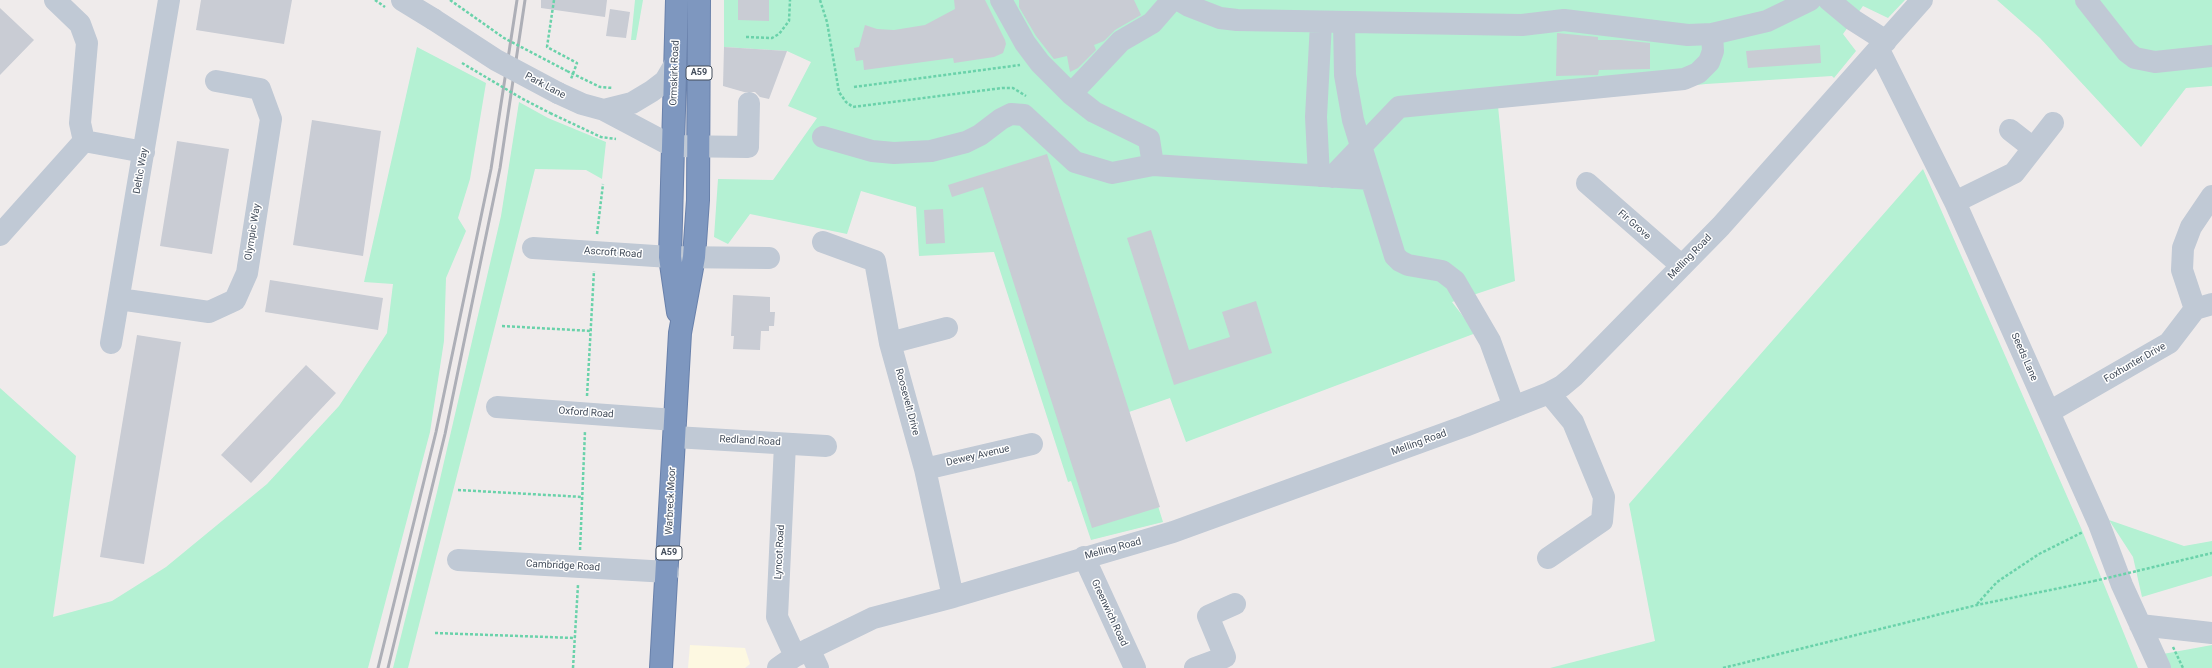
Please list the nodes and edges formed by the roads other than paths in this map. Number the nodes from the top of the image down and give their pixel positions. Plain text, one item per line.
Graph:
1 (55, 0) edge
2 (169, 0) edge
3 (402, 0) edge
4 (677, 0) edge
5 (699, 0) edge
6 (1001, 0) edge
7 (1172, 0) edge
8 (1179, 0) edge
9 (1810, 0) edge
10 (1830, 0) edge
11 (1922, 0) edge
12 (2086, 0) edge
13 (1321, 22) junction
14 (1344, 23) junction
15 (1712, 34) junction
16 (1882, 46) junction
17 (2212, 56) edge
18 (675, 64) junction
19 (216, 82) dead end
20 (1071, 94) junction
21 (749, 103) dead end
22 (604, 110) junction
23 (2052, 123) dead end
24 (2010, 130) dead end
25 (823, 137) dead end
26 (84, 142) junction
27 (672, 146) junction
28 (699, 146) junction
29 (1361, 146) junction
30 (2033, 148) junction
31 (144, 152) junction
32 (1154, 165) junction
33 (1325, 177) junction
34 (1371, 178) junction
35 (1587, 183) dead end
36 (2212, 196) edge
37 (1955, 202) junction
38 (0, 235) edge
39 (823, 242) dead end
40 (533, 248) dead end
41 (670, 257) junction
42 (694, 257) junction
43 (769, 258) dead end
44 (1682, 266) junction
45 (119, 299) junction
46 (2203, 307) edge
47 (947, 328) dead end
48 (680, 333) junction
49 (111, 343) dead end
50 (890, 343) junction
51 (1549, 393) junction
52 (497, 407) dead end
53 (1514, 407) junction
54 (2049, 412) junction
55 (675, 428) junction
56 (785, 444) junction
57 (1032, 444) dead end
58 (826, 446) dead end
59 (925, 469) junction
60 (1084, 557) junction
61 (1548, 558) dead end
62 (458, 560) dead end
63 (668, 572) junction
64 (953, 597) junction
65 (1235, 604) dead end
66 (2140, 625) junction
67 (2212, 633) edge
68 (800, 660) edge
69 (1227, 662) edge
70 (661, 668) edge
71 (1135, 668) edge
72 (1195, 668) edge
73 (2160, 668) edge

1 - 26 street
2 - 31 street, Deltic Way
3 - 22 street, Park Lane, bridge
4 - 18 highway, Ormskirk Road / A59
5 - 28 highway, A59
6 - 20 street
7 - 20 street
8 - 13 street
9 - 15 street
10 - 16 street
11 - 16 street, Melling Road
12 - 17 street
13 - 14 street
13 - 33 street
14 - 15 street
14 - 29 street
15 - 29 street
16 - 37 street, Seeds Lane
16 - 44 street, Melling Road
18 - 22 street
18 - 27 highway, Ormskirk Road / A59
19 - 45 street, Olympic Way
20 - 32 street
21 - 28 street, Park Lane
22 - 27 street, Park Lane
23 - 30 street
24 - 30 street
25 - 32 street
26 - 31 street
26 - 38 street
27 - 28 street, Park Lane
27 - 41 highway, Warbreck Moor / A59
28 - 42 highway, Warbreck Moor / A59
29 - 33 street
29 - 34 street
30 - 37 street
31 - 45 street, Deltic Way
32 - 33 street
33 - 34 street
34 - 53 street
35 - 44 street, Fir Grove
36 - 46 street
37 - 54 street, Seeds Lane
39 - 50 street, Roosevelt Drive
40 - 41 street, Ascroft Road
41 - 42 street, Ascroft Road
41 - 48 highway, Warbreck Moor / A59
42 - 43 street, Ascroft Road
42 - 48 highway, Warbreck Moor / A59
44 - 51 street, Melling Road
45 - 49 street, Deltic Way
46 - 54 street, Foxhunter Drive
47 - 50 street
48 - 55 highway, Warbreck Moor / A59
50 - 59 street, Roosevelt Drive
51 - 53 street, Melling Road
51 - 61 street
52 - 55 street, Oxford Road
53 - 60 street, Melling Road
54 - 66 street, Seeds Lane
55 - 56 street, Redland Road
55 - 63 highway, Warbreck Moor / A59
56 - 58 street, Redland Road
56 - 68 street, Lyncot Road
57 - 59 street, Dewey Avenue
59 - 64 street, Roosevelt Drive
60 - 64 street, Melling Road
60 - 71 street, Greenwich Road
62 - 63 street, Cambridge Road
63 - 70 highway, Warbreck Moor / A59
64 - 68 street, Melling Road
65 - 69 street
66 - 67 street
66 - 73 street, Seeds Lane
69 - 72 street

